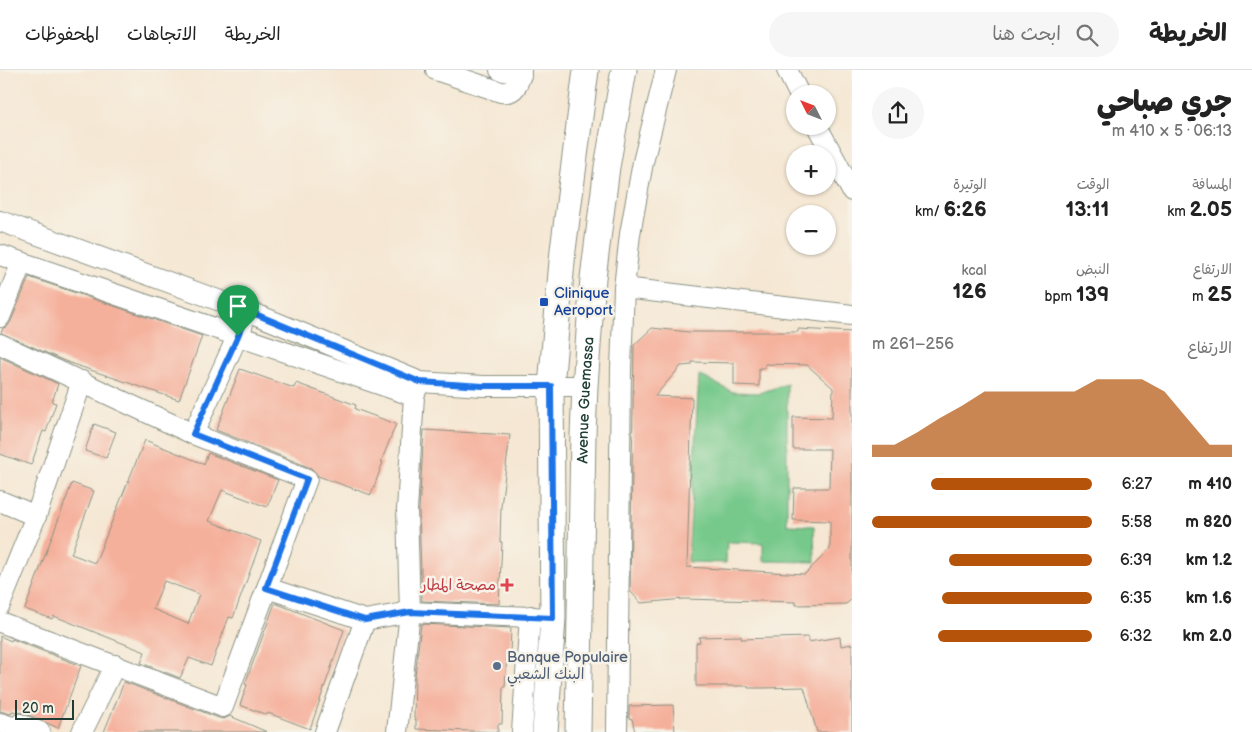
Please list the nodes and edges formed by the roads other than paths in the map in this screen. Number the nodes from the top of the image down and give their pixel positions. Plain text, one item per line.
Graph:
1 (436, 70) edge
2 (500, 70) edge
3 (586, 70) edge
4 (624, 70) edge
5 (666, 70) edge
6 (787, 70) edge
7 (521, 72) edge
8 (795, 85) edge
9 (822, 135) edge
10 (852, 191) edge
11 (0, 221) edge
12 (0, 255) edge
13 (22, 262) junction
14 (624, 288) junction
15 (248, 311) junction
16 (852, 315) edge
17 (0, 317) edge
18 (238, 336) junction
19 (0, 344) edge
20 (82, 381) junction
21 (551, 386) junction
22 (585, 386) junction
23 (417, 389) junction
24 (193, 434) junction
25 (0, 501) edge
26 (36, 516) junction
27 (266, 588) junction
28 (0, 605) edge
29 (410, 612) junction
30 (542, 617) junction
31 (365, 620) junction
32 (0, 622) edge
33 (115, 665) junction
34 (0, 723) edge
35 (40, 732) edge
36 (82, 732) edge
37 (325, 732) edge
38 (397, 732) edge
39 (522, 732) edge
40 (545, 732) edge
41 (578, 732) edge
42 (617, 732) edge

1 - 7 street
2 - 7 street
3 - 21 main road
4 - 22 main road, Avenue Guemassa
5 - 14 street
6 - 8 street
9 - 10 street
11 - 15 street
12 - 13 street
13 - 17 street
13 - 18 street
14 - 16 street
14 - 42 street
15 - 18 street
15 - 23 street
18 - 23 street
18 - 24 street
19 - 20 street
20 - 24 street
20 - 26 street
21 - 22 street
21 - 23 street
21 - 30 main road
22 - 41 main road, Avenue Guemassa
23 - 29 street
24 - 27 street
25 - 26 street
26 - 28 street
27 - 31 street
27 - 33 street
29 - 30 street
29 - 31 street
29 - 38 street
30 - 39 street
30 - 40 main road
31 - 37 street
32 - 33 street
33 - 36 street
34 - 35 street

